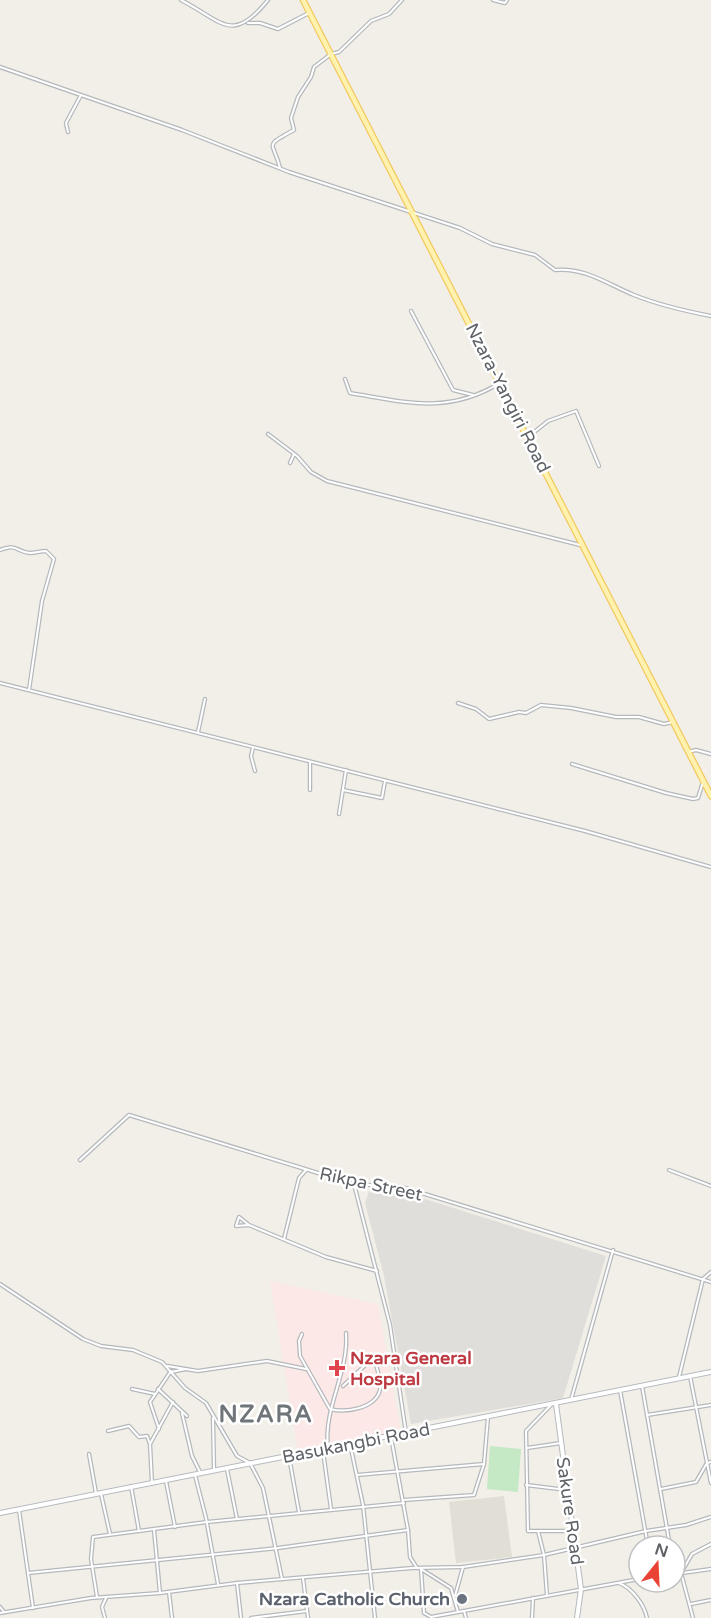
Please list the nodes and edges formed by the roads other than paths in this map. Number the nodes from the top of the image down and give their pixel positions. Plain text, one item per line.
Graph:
1 (180, 0) edge
2 (268, 0) edge
3 (303, 0) edge
4 (402, 0) edge
5 (494, 0) edge
6 (507, 0) edge
7 (309, 12) junction
8 (248, 23) junction
9 (331, 54) junction
10 (0, 67) edge
11 (81, 95) junction
12 (68, 132) dead end
13 (280, 168) junction
14 (412, 212) junction
15 (411, 311) dead end
16 (711, 316) edge
17 (345, 380) dead end
18 (500, 383) junction
19 (473, 395) junction
20 (268, 434) dead end
21 (528, 437) junction
22 (294, 454) junction
23 (290, 463) dead end
24 (599, 466) dead end
25 (583, 546) junction
26 (0, 550) edge
27 (0, 683) edge
28 (29, 690) junction
29 (205, 699) dead end
30 (458, 703) dead end
31 (673, 722) junction
32 (198, 732) junction
33 (253, 748) junction
34 (688, 752) junction
35 (711, 754) edge
36 (310, 762) junction
37 (572, 764) dead end
38 (346, 770) junction
39 (255, 771) dead end
40 (386, 780) junction
41 (703, 782) junction
42 (310, 790) dead end
43 (343, 790) junction
44 (711, 796) edge
45 (339, 814) dead end
46 (711, 867) edge
47 (80, 1160) dead end
48 (306, 1170) junction
49 (669, 1170) dead end
50 (354, 1184) junction
51 (711, 1186) edge
52 (249, 1225) dead end
53 (284, 1239) junction
54 (613, 1250) junction
55 (378, 1271) junction
56 (711, 1272) edge
57 (703, 1280) junction
58 (711, 1282) edge
59 (0, 1284) edge
60 (346, 1333) dead end
61 (302, 1334) dead end
62 (166, 1366) junction
63 (189, 1368) junction
64 (306, 1369) junction
65 (171, 1371) junction
66 (711, 1372) edge
67 (690, 1376) junction
68 (678, 1378) junction
69 (343, 1386) dead end
70 (642, 1386) junction
71 (132, 1389) dead end
72 (158, 1389) junction
73 (620, 1390) junction
74 (155, 1394) junction
75 (570, 1401) junction
76 (173, 1402) junction
77 (554, 1405) junction
78 (711, 1405) edge
79 (696, 1407) junction
80 (330, 1409) junction
81 (182, 1413) junction
82 (647, 1415) junction
83 (187, 1416) dead end
84 (213, 1416) junction
85 (488, 1417) junction
86 (159, 1429) junction
87 (108, 1431) dead end
88 (406, 1432) junction
89 (391, 1436) junction
90 (561, 1443) junction
91 (150, 1444) junction
92 (351, 1444) junction
93 (527, 1448) junction
94 (328, 1449) junction
95 (323, 1450) junction
96 (89, 1454) dead end
97 (289, 1457) junction
98 (709, 1462) edge
99 (250, 1463) junction
100 (484, 1464) junction
101 (227, 1469) junction
102 (214, 1472) junction
103 (397, 1472) junction
104 (201, 1474) junction
105 (357, 1475) junction
106 (195, 1476) junction
107 (166, 1481) junction
108 (152, 1483) junction
109 (711, 1483) edge
110 (526, 1485) junction
111 (131, 1486) junction
112 (567, 1490) junction
113 (661, 1490) junction
114 (98, 1492) junction
115 (404, 1502) junction
116 (363, 1505) junction
117 (19, 1509) junction
118 (331, 1509) junction
119 (299, 1512) junction
120 (0, 1513) edge
121 (270, 1516) junction
122 (711, 1517) edge
123 (237, 1519) junction
124 (207, 1522) junction
125 (667, 1526) junction
126 (175, 1527) junction
127 (154, 1530) junction
128 (408, 1530) junction
129 (139, 1531) junction
130 (538, 1531) junction
131 (573, 1531) junction
132 (646, 1531) junction
133 (110, 1534) junction
134 (646, 1534) edge
135 (668, 1534) edge
136 (368, 1538) junction
137 (711, 1544) edge
138 (278, 1548) junction
139 (575, 1549) junction
140 (211, 1555) junction
141 (544, 1555) junction
142 (157, 1562) junction
143 (687, 1563) edge
144 (463, 1567) junction
145 (92, 1568) junction
146 (417, 1568) junction
147 (422, 1569) junction
148 (711, 1569) edge
149 (372, 1572) junction
150 (687, 1572) edge
151 (28, 1574) junction
152 (303, 1578) junction
153 (282, 1579) junction
154 (627, 1582) edge
155 (237, 1583) junction
156 (619, 1584) junction
157 (218, 1585) junction
158 (581, 1589) junction
159 (96, 1592) junction
160 (169, 1592) junction
161 (687, 1592) edge
162 (159, 1593) junction
163 (547, 1596) junction
164 (454, 1597) junction
165 (91, 1598) junction
166 (98, 1598) junction
167 (106, 1598) junction
168 (533, 1598) junction
169 (711, 1600) edge
170 (691, 1604) junction
171 (0, 1607) edge
172 (33, 1608) junction
173 (307, 1611) junction
174 (464, 1611) junction
175 (4, 1612) junction
176 (458, 1612) junction
177 (0, 1613) edge
178 (428, 1616) junction
179 (105, 1618) edge
180 (172, 1618) edge
181 (241, 1618) edge
182 (250, 1618) edge
183 (308, 1618) edge
184 (375, 1618) edge
185 (421, 1618) edge
186 (466, 1618) edge
187 (532, 1618) edge
188 (577, 1618) edge
189 (647, 1618) edge
190 (693, 1618) edge

1 - 8 street
2 - 8 street
3 - 7 main road, Nzara-Yangiri Road
4 - 9 street
5 - 6 street
7 - 8 street
7 - 9 main road, Nzara-Yangiri Road
9 - 13 street
9 - 14 main road, Nzara-Yangiri Road
10 - 11 street
11 - 12 street
11 - 13 street
13 - 14 street
14 - 16 street
14 - 18 main road, Nzara-Yangiri Road
15 - 19 street
17 - 19 street
18 - 19 street
18 - 21 main road, Nzara-Yangiri Road
20 - 22 street
21 - 24 street
21 - 25 main road, Nzara-Yangiri Road
22 - 23 street
22 - 25 street
25 - 31 main road, Nzara-Yangiri Road
26 - 28 street
27 - 28 street
28 - 32 street
29 - 32 street
30 - 31 street
31 - 34 main road, Nzara-Yangiri Road
32 - 33 street
33 - 36 street
33 - 39 street
34 - 35 street
34 - 41 main road, Nzara-Yangiri Road
36 - 38 street
36 - 42 street
37 - 41 street
38 - 40 street
38 - 43 street
40 - 43 street
40 - 46 street
41 - 44 main road, Nzara-Yangiri Road
43 - 45 street
47 - 48 street, Rikpa Street
48 - 50 street, Rikpa Street
48 - 53 street
49 - 51 street
50 - 54 street, Rikpa Street
50 - 55 street
52 - 53 street
53 - 55 street
54 - 57 street, Rikpa Street
54 - 75 street
55 - 88 street
56 - 57 street
57 - 58 street, Rikpa Street
57 - 68 street
59 - 62 street
60 - 80 street
61 - 64 street
62 - 63 street
62 - 65 street
63 - 64 street
63 - 65 street
64 - 80 street
65 - 72 street
65 - 84 street
66 - 67 street, Basukangbi Road
67 - 68 street, Basukangbi Road
67 - 79 street
68 - 70 street, Basukangbi Road
69 - 80 street
70 - 73 street, Basukangbi Road
70 - 82 street
71 - 74 street
72 - 74 street
72 - 76 street
73 - 75 street, Basukangbi Road
73 - 132 street
74 - 86 street
75 - 77 street, Basukangbi Road
76 - 81 street
76 - 86 street
77 - 85 street, Basukangbi Road
77 - 90 street, Sakure Road
77 - 93 street
78 - 79 street
79 - 82 street
79 - 98 street
80 - 94 street
81 - 83 street
81 - 104 street
82 - 113 street
84 - 99 street
84 - 102 street
85 - 88 street, Basukangbi Road
85 - 100 street
86 - 91 street
87 - 91 street
88 - 89 street, Basukangbi Road
89 - 92 street, Basukangbi Road
89 - 103 street
90 - 93 street
90 - 112 street, Sakure Road
91 - 108 street
92 - 94 street, Basukangbi Road
92 - 105 street
93 - 110 street
94 - 95 street, Basukangbi Road
95 - 97 street, Basukangbi Road
95 - 118 street
96 - 114 street
97 - 99 street, Basukangbi Road
97 - 119 street
98 - 109 street
98 - 113 street
99 - 101 street, Basukangbi Road
99 - 121 street
100 - 103 street
100 - 115 street
101 - 102 street, Basukangbi Road
101 - 123 street
102 - 104 street, Basukangbi Road
103 - 105 street
103 - 115 street
104 - 106 street, Basukangbi Road
105 - 116 street
106 - 107 street, Basukangbi Road
106 - 124 street
107 - 108 street, Basukangbi Road
107 - 126 street
108 - 111 street, Basukangbi Road
110 - 112 street
110 - 130 street
111 - 114 street, Basukangbi Road
111 - 129 street
112 - 131 street, Sakure Road
113 - 125 street
114 - 117 street, Basukangbi Road
114 - 133 street
115 - 116 street
115 - 128 street
116 - 118 street
116 - 136 street
117 - 120 street, Basukangbi Road
117 - 151 street
118 - 119 street
119 - 121 street
121 - 123 street
121 - 138 street
122 - 125 street
123 - 124 street
124 - 126 street
124 - 140 street
125 - 132 street
125 - 135 street
126 - 127 street
127 - 129 street
127 - 142 street
128 - 136 street
128 - 146 street
129 - 133 street
130 - 131 street
130 - 141 street
131 - 139 street, Sakure Road
132 - 134 street
132 - 139 street
133 - 145 street
136 - 138 street
136 - 149 street
137 - 143 street
138 - 140 street
138 - 153 street
139 - 141 street
139 - 158 street, Sakure Road
140 - 142 street
140 - 157 street
141 - 144 street
141 - 163 street
142 - 145 street
142 - 162 street
144 - 147 street
144 - 164 street
145 - 151 street
145 - 159 street
146 - 147 street
146 - 149 street
147 - 164 street
147 - 178 street
148 - 150 street
149 - 152 street
149 - 184 street
151 - 172 street
152 - 153 street
152 - 173 street
153 - 155 street
154 - 156 street
155 - 157 street
155 - 181 street
156 - 158 street
156 - 189 street
157 - 160 street
158 - 163 street
158 - 188 street, Sakure Road
159 - 165 street
159 - 166 street
160 - 162 street
160 - 180 street
161 - 170 street
162 - 167 street
163 - 168 street
164 - 176 street
165 - 166 street
165 - 172 street
166 - 167 street
167 - 179 street
168 - 174 street
168 - 187 street
169 - 170 street
170 - 190 street
171 - 175 street
172 - 175 street
173 - 182 street
173 - 183 street
174 - 176 street
174 - 186 street
175 - 177 street
176 - 178 street
178 - 185 street

